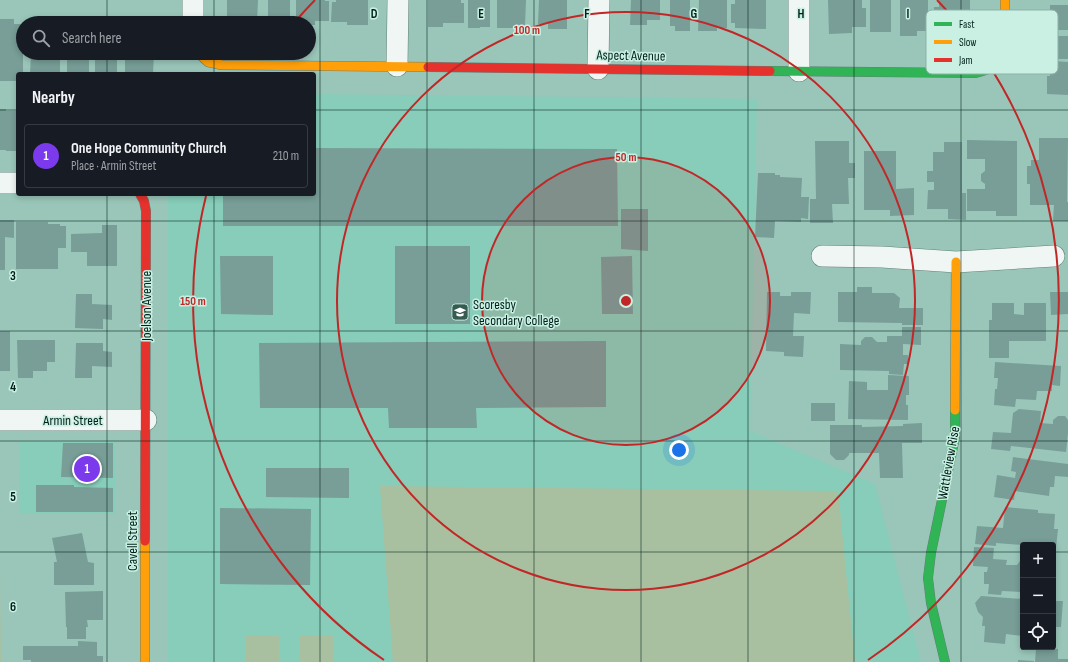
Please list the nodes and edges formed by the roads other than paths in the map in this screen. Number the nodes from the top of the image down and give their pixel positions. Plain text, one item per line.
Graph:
1 (193, 0) edge
2 (398, 0) edge
3 (599, 0) edge
4 (800, 0) edge
5 (193, 16) edge
6 (206, 60) edge
7 (397, 66) junction
8 (598, 69) junction
9 (799, 71) junction
10 (926, 72) edge
11 (0, 183) edge
12 (16, 183) edge
13 (141, 196) edge
14 (822, 256) dead end
15 (1054, 256) dead end
16 (956, 262) junction
17 (0, 420) edge
18 (146, 420) junction
19 (146, 662) edge
20 (945, 662) edge

1 - 5 street
2 - 7 street
3 - 8 street
4 - 9 street
6 - 7 street, Aspect Avenue
7 - 8 street, Aspect Avenue
8 - 9 street, Aspect Avenue
9 - 10 street, Aspect Avenue
11 - 12 street
13 - 18 street, Joelson Avenue
14 - 16 street
15 - 16 street
16 - 20 street, Wattleview Rise
17 - 18 street, Armin Street
18 - 19 street, Cavell Street

